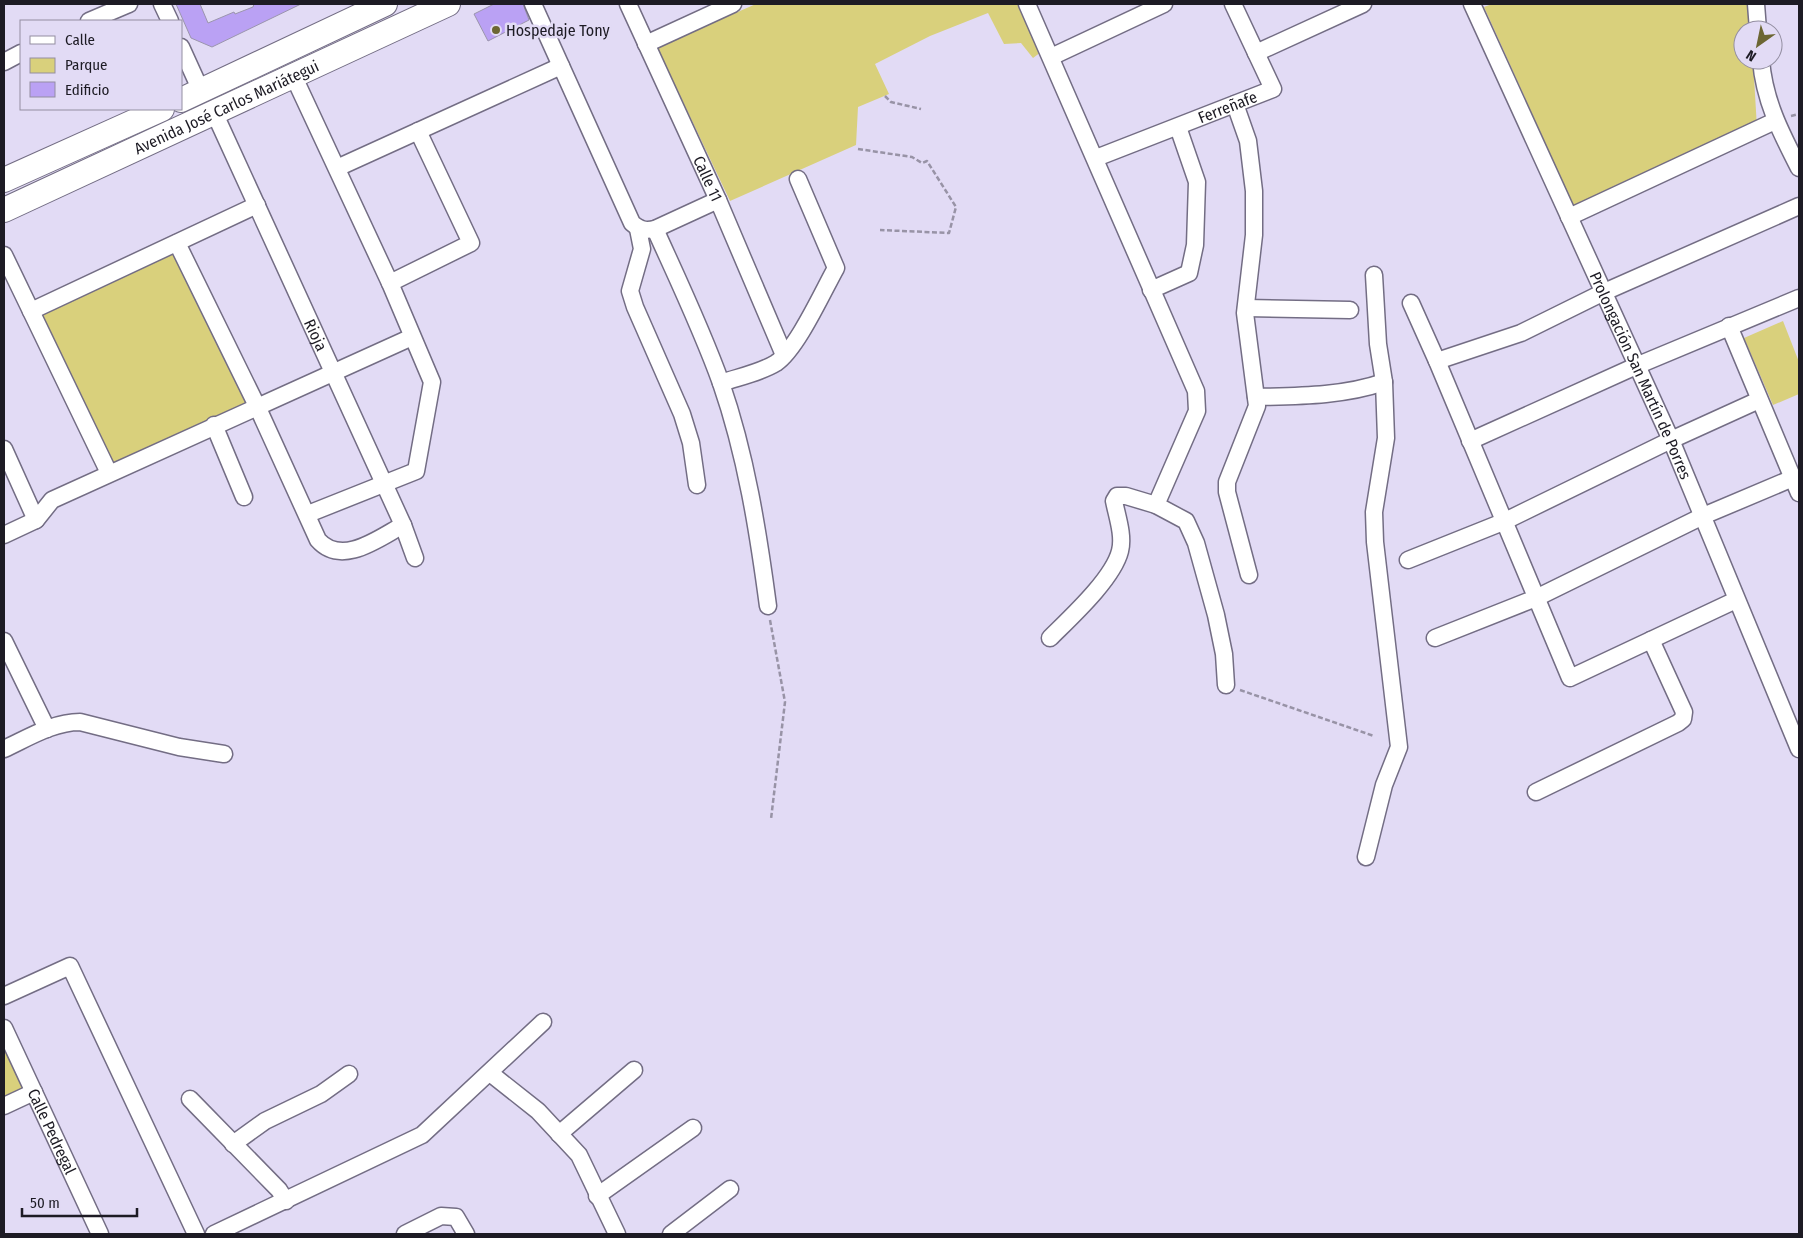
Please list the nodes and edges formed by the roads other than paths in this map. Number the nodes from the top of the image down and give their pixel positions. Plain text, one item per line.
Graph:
1 (129, 4) edge
2 (162, 4) edge
3 (385, 4) edge
4 (448, 4) edge
5 (533, 4) edge
6 (628, 4) edge
7 (733, 4) edge
8 (1027, 4) edge
9 (1164, 4) edge
10 (1233, 4) edge
11 (1363, 4) edge
12 (1472, 4) edge
13 (1756, 4) edge
14 (1143, 8) edge
15 (360, 9) edge
16 (96, 13) edge
17 (170, 20) edge
18 (1757, 20) edge
19 (646, 44) junction
20 (182, 52) edge
21 (1256, 53) junction
22 (20, 54) edge
23 (1052, 57) junction
24 (4, 62) edge
25 (561, 66) junction
26 (1762, 70) edge
27 (294, 74) junction
28 (191, 96) edge
29 (1235, 104) junction
30 (160, 110) edge
31 (214, 112) junction
32 (1775, 121) junction
33 (1178, 128) junction
34 (418, 131) junction
35 (1096, 158) junction
36 (336, 168) junction
37 (1799, 168) edge
38 (798, 179) dead end
39 (4, 180) edge
40 (718, 200) junction
41 (257, 205) junction
42 (1799, 206) edge
43 (4, 210) edge
44 (1569, 217) junction
45 (638, 229) junction
46 (655, 229) junction
47 (177, 243) junction
48 (4, 255) edge
49 (1374, 275) dead end
50 (390, 283) junction
51 (1150, 290) junction
52 (1602, 293) junction
53 (1799, 298) edge
54 (1411, 303) dead end
55 (1246, 308) junction
56 (1350, 310) dead end
57 (31, 311) junction
58 (1729, 326) junction
59 (412, 337) junction
60 (784, 355) junction
61 (1437, 361) junction
62 (1636, 366) junction
63 (334, 371) junction
64 (1384, 382) junction
65 (721, 383) junction
66 (1256, 397) junction
67 (1759, 400) junction
68 (257, 406) junction
69 (214, 425) junction
70 (1671, 440) junction
71 (1470, 442) junction
72 (4, 450) edge
73 (109, 473) junction
74 (384, 482) junction
75 (697, 486) dead end
76 (1796, 486) edge
77 (244, 497) dead end
78 (1156, 505) junction
79 (308, 514) junction
80 (1703, 516) junction
81 (36, 520) junction
82 (1504, 522) junction
83 (404, 525) junction
84 (4, 535) edge
85 (415, 558) dead end
86 (1408, 560) dead end
87 (1249, 575) dead end
88 (1536, 598) junction
89 (1736, 600) junction
90 (768, 606) road end
91 (1050, 638) dead end
92 (1435, 638) dead end
93 (1651, 640) junction
94 (6, 649) edge
95 (1226, 685) road end
96 (47, 729) junction
97 (4, 749) edge
98 (1799, 749) edge
99 (224, 754) dead end
100 (1536, 792) dead end
101 (1366, 857) dead end
102 (4, 996) edge
103 (543, 1022) dead end
104 (4, 1028) edge
105 (634, 1070) dead end
106 (490, 1073) junction
107 (349, 1074) dead end
108 (34, 1092) junction
109 (190, 1099) dead end
110 (4, 1106) edge
111 (693, 1128) dead end
112 (559, 1134) junction
113 (233, 1144) junction
114 (730, 1189) dead end
115 (598, 1196) junction
116 (286, 1201) junction
117 (100, 1234) edge
118 (196, 1234) edge
119 (214, 1234) edge
120 (405, 1234) edge
121 (466, 1234) edge
122 (617, 1234) edge
123 (671, 1234) edge

1 - 16 street
2 - 17 street
3 - 15 main road, Avenida José Carlos Mariátegui
4 - 27 main road, Avenida José Carlos Mariátegui
5 - 25 street
6 - 19 street, Calle 11
7 - 19 street
8 - 23 street
9 - 14 street
10 - 21 street, Ferreñafe
11 - 21 street
12 - 44 street, Prolongación San Martín de Porres
13 - 18 street
14 - 23 street
15 - 28 main road, Avenida José Carlos Mariátegui
19 - 40 street, Calle 11
20 - 28 street
21 - 29 street, Ferreñafe
22 - 24 street
23 - 35 street
25 - 34 street
25 - 45 street
26 - 32 street
27 - 31 main road, Avenida José Carlos Mariátegui
27 - 36 street
29 - 33 street, Ferreñafe
29 - 55 street
30 - 39 main road, Avenida José Carlos Mariátegui
31 - 41 street, Rioja
31 - 43 main road, Avenida José Carlos Mariátegui
32 - 37 street
32 - 44 street
33 - 35 street, Ferreñafe
33 - 51 street
34 - 36 street
34 - 50 street
35 - 51 street
36 - 50 street
38 - 60 street
40 - 46 street
40 - 60 street, Calle 11
41 - 47 street
41 - 63 street, Rioja
42 - 52 street
44 - 52 street, Prolongación San Martín de Porres
45 - 46 street
45 - 75 street
46 - 65 street
47 - 57 street
47 - 68 street
48 - 57 street
49 - 64 street
50 - 59 street
51 - 78 street
52 - 61 street
52 - 62 street, Prolongación San Martín de Porres
53 - 58 street
54 - 61 street
55 - 56 street
55 - 66 street
57 - 73 street
58 - 62 street
58 - 67 street
59 - 63 street
59 - 74 street
60 - 65 street
61 - 71 street
62 - 70 street, Prolongación San Martín de Porres
62 - 71 street
63 - 68 street
63 - 74 street, Rioja
64 - 66 street
64 - 101 street
65 - 90 street
66 - 87 street
67 - 70 street
67 - 76 street
68 - 69 street
68 - 79 street
69 - 73 street
69 - 77 street
70 - 80 street, Prolongación San Martín de Porres
70 - 82 street
71 - 82 street
72 - 81 street
73 - 81 street
74 - 79 street
74 - 83 street, Rioja
76 - 80 street
78 - 91 street
78 - 95 street
79 - 83 street
80 - 88 street
80 - 89 street, Prolongación San Martín de Porres
81 - 84 street
82 - 86 street
82 - 88 street
83 - 85 street, Rioja
88 - 92 street
88 - 93 street
89 - 93 street
89 - 98 street, Prolongación San Martín de Porres
93 - 100 street
94 - 96 street
96 - 97 street
96 - 99 street
102 - 118 street
103 - 106 street
104 - 108 street, Calle Pedregal
105 - 112 street
106 - 112 street
106 - 116 street
107 - 113 street
108 - 110 street
108 - 117 street, Calle Pedregal
109 - 113 street
111 - 115 street
112 - 115 street
113 - 116 street
114 - 123 street
115 - 122 street
116 - 119 street
120 - 121 street

